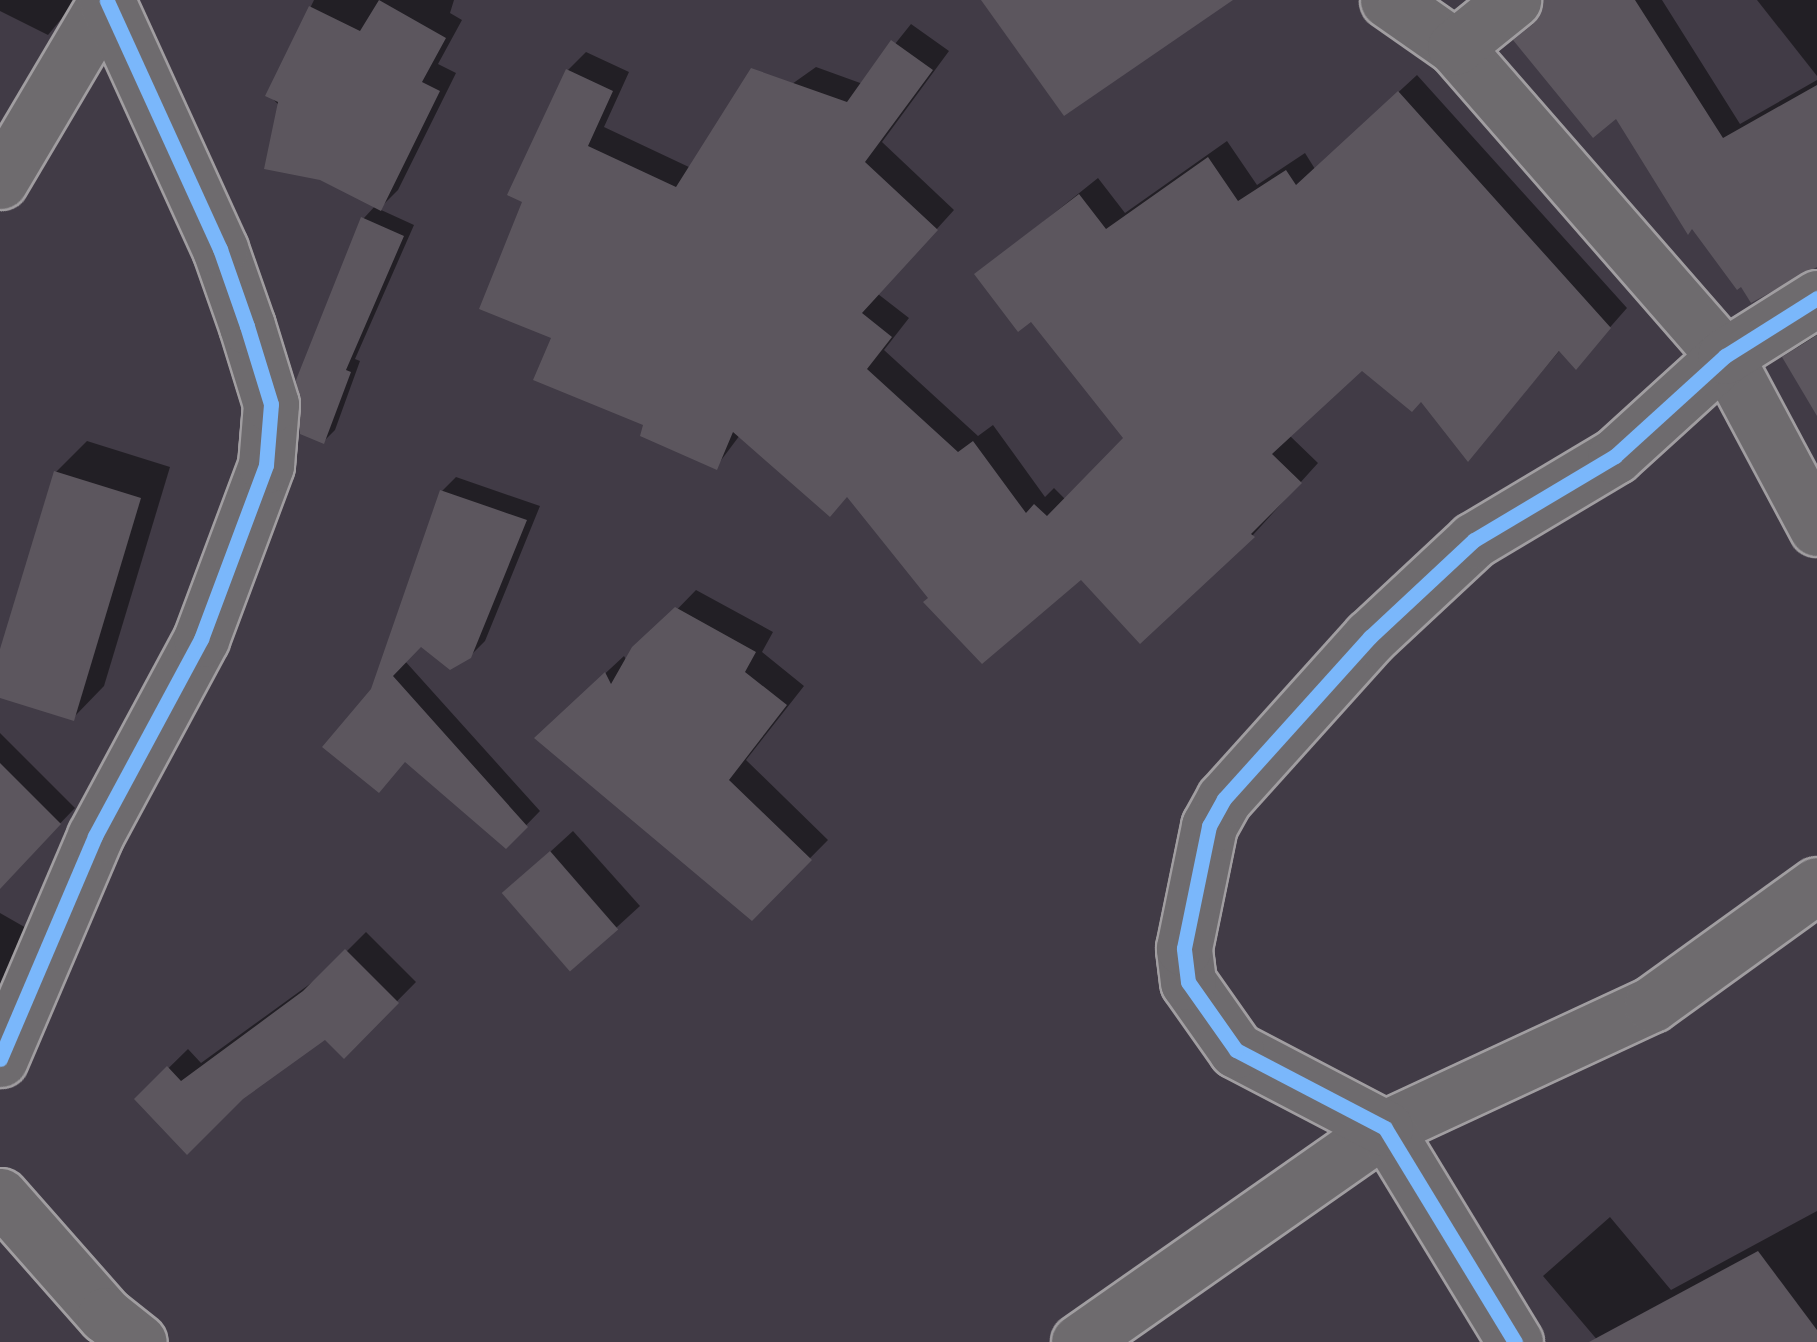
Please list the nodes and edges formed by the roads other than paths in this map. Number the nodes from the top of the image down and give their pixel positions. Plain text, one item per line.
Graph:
1 (1388, 0) edge
2 (1513, 0) edge
3 (107, 1) edge
4 (1455, 47) junction
5 (0, 182) edge
6 (1817, 298) edge
7 (1724, 356) junction
8 (1817, 528) edge
9 (1817, 885) edge
10 (0, 1059) edge
11 (1385, 1128) junction
12 (0, 1196) edge
13 (140, 1342) edge
14 (1079, 1342) edge
15 (1515, 1342) edge

1 - 4 street
2 - 4 street
3 - 5 street
3 - 10 street
4 - 7 street
6 - 7 street
7 - 8 street
7 - 11 street
9 - 11 street
11 - 14 street
11 - 15 street
12 - 13 street

